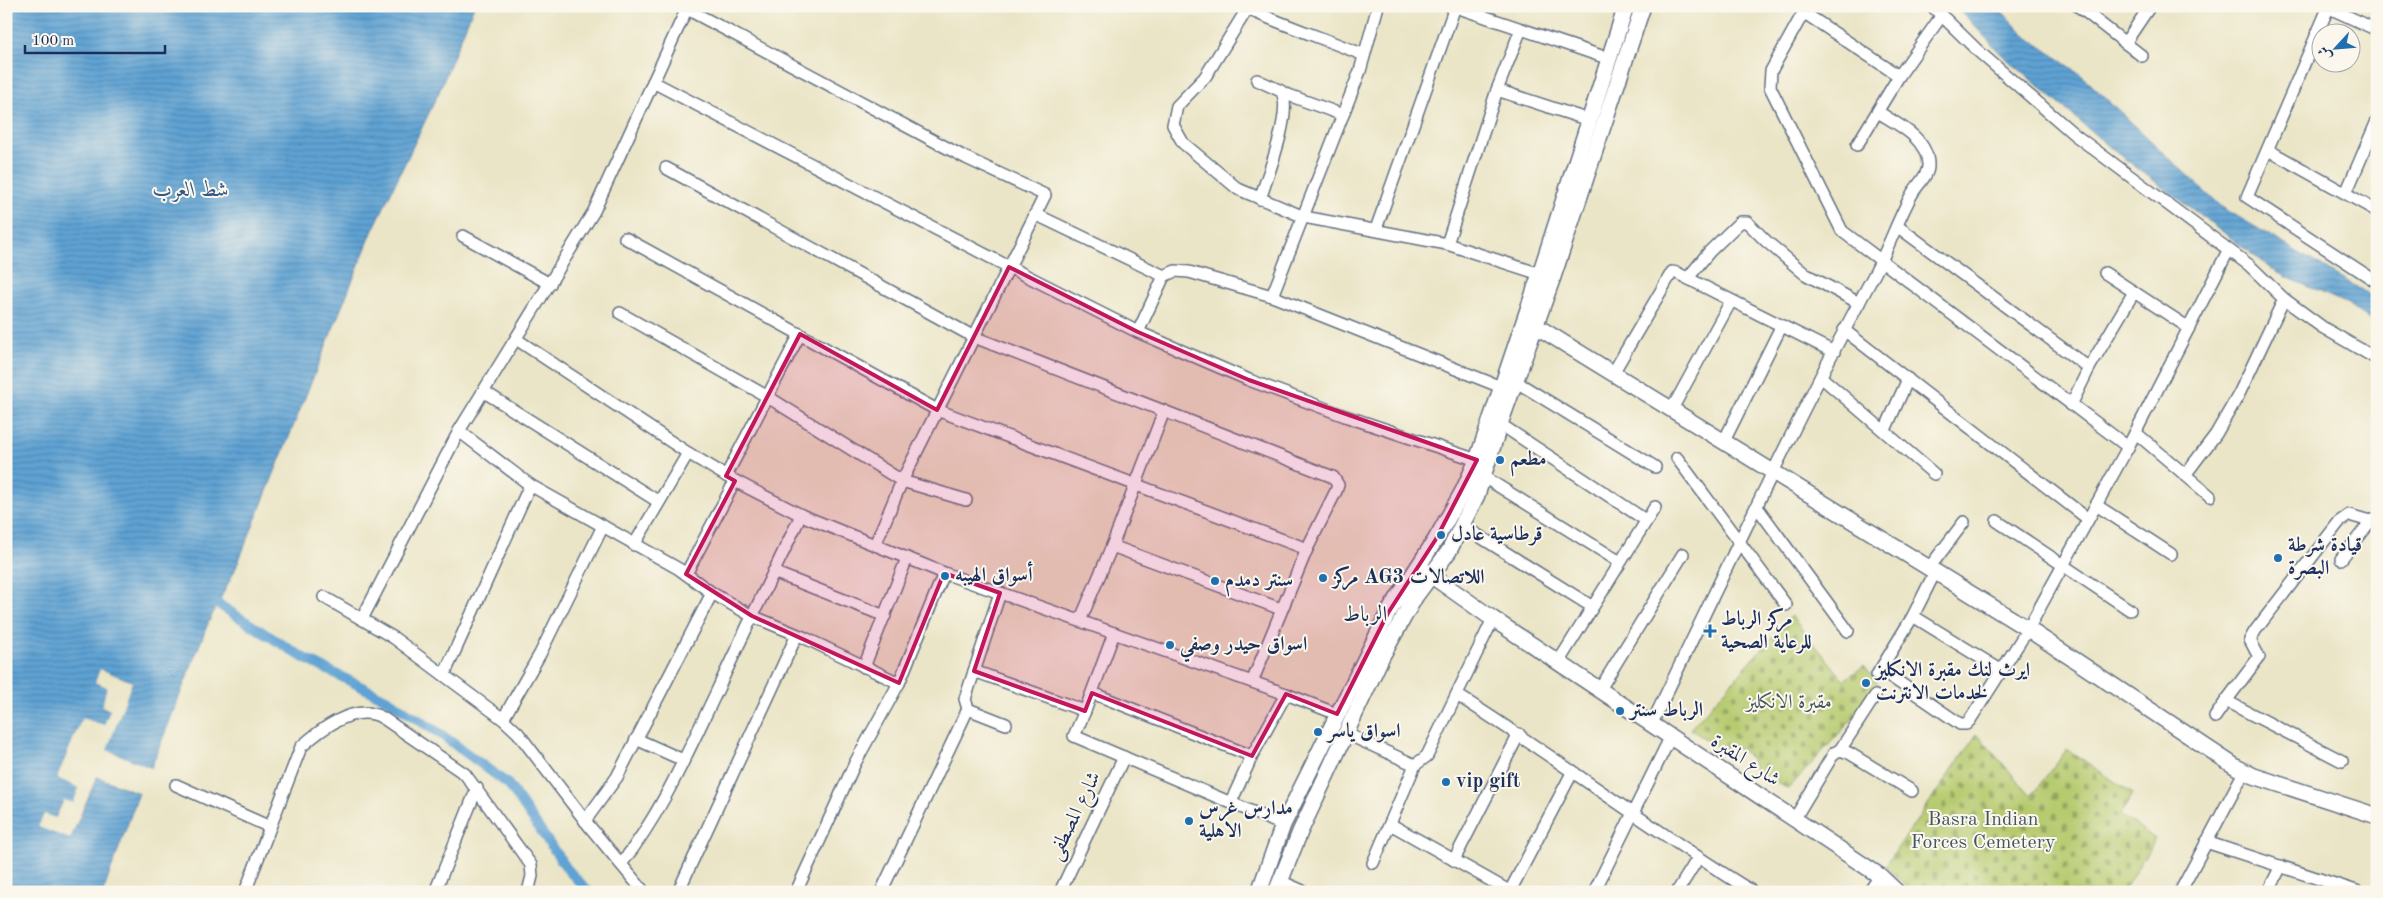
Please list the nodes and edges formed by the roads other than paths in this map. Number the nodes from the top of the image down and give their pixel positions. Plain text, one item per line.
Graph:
1 (1378, 6) edge
2 (1626, 6) edge
3 (1643, 6) edge
4 (1932, 6) edge
5 (2150, 6) edge
6 (1454, 7) edge
7 (2082, 7) edge
8 (2327, 7) edge
9 (688, 8) edge
10 (1249, 8) edge
11 (1805, 9) edge
12 (1489, 12) edge
13 (1942, 15) junction
14 (1521, 29) junction
15 (2377, 30) edge
16 (2125, 43) junction
17 (1364, 55) junction
18 (2142, 56) dead end
19 (1610, 59) junction
20 (1900, 76) junction
21 (1257, 80) dead end
22 (654, 82) junction
23 (1497, 90) junction
24 (1283, 93) junction
25 (1878, 112) junction
26 (1343, 115) junction
27 (1589, 120) junction
28 (2377, 121) edge
29 (1857, 145) dead end
30 (2268, 150) junction
31 (666, 168) dead end
32 (2346, 194) junction
33 (1572, 196) junction
34 (1260, 199) junction
35 (2377, 211) edge
36 (1035, 214) junction
37 (1304, 217) junction
38 (1897, 226) junction
39 (1376, 229) junction
40 (463, 236) dead end
41 (625, 238) dead end
42 (1447, 244) junction
43 (2228, 251) junction
44 (1881, 261) junction
45 (1009, 267) junction
46 (2105, 273) dead end
47 (1540, 274) junction
48 (1164, 276) junction
49 (1688, 278) junction
50 (2377, 282) edge
51 (550, 284) junction
52 (2134, 292) junction
53 (1272, 296) junction
54 (2284, 299) junction
55 (1731, 301) junction
56 (1859, 303) junction
57 (620, 313) dead end
58 (1536, 326) junction
59 (1781, 326) junction
60 (2189, 328) junction
61 (1844, 330) junction
62 (1138, 332) junction
63 (800, 334) junction
64 (974, 337) junction
65 (516, 339) junction
66 (1834, 352) junction
67 (2377, 359) edge
68 (2089, 368) junction
69 (1613, 373) junction
70 (1821, 376) junction
71 (1908, 380) junction
72 (1508, 384) junction
73 (483, 391) junction
74 (768, 397) junction
75 (2071, 405) junction
76 (1672, 409) junction
77 (937, 410) junction
78 (1164, 411) junction
79 (1500, 424) junction
80 (1885, 430) junction
81 (459, 431) junction
82 (2136, 434) junction
83 (1724, 441) junction
84 (2128, 447) junction
85 (688, 453) junction
86 (1677, 458) dead end
87 (1477, 460) junction
88 (1655, 467) dead end
89 (1774, 472) junction
90 (1934, 474) dead end
91 (2185, 475) junction
92 (1484, 476) junction
93 (730, 479) junction
94 (902, 481) junction
95 (530, 485) junction
96 (1135, 485) junction
97 (2210, 496) dead end
98 (966, 500) dead end
99 (659, 502) junction
100 (2096, 505) junction
101 (1655, 507) dead end
102 (1757, 507) junction
103 (801, 515) junction
104 (2088, 519) junction
105 (1647, 521) junction
106 (1997, 521) dead end
107 (2375, 521) edge
108 (1964, 522) dead end
109 (603, 526) junction
110 (1463, 526) junction
111 (1740, 541) junction
112 (634, 545) junction
113 (874, 545) junction
114 (1112, 546) junction
115 (1307, 549) junction
116 (1683, 554) dead end
117 (2171, 554) dead end
118 (907, 558) junction
119 (2341, 559) dead end
120 (1620, 562) junction
121 (2062, 564) junction
122 (1419, 566) junction
123 (1932, 570) junction
124 (773, 572) junction
125 (944, 572) junction
126 (686, 574) junction
127 (1432, 576) junction
128 (712, 592) junction
129 (1000, 593) junction
130 (324, 596) dead end
131 (1786, 605) dead end
132 (1591, 606) junction
133 (1281, 609) junction
134 (2130, 610) dead end
135 (752, 616) junction
136 (885, 616) junction
137 (1913, 616) junction
138 (362, 619) junction
139 (1493, 619) junction
140 (1080, 621) junction
141 (2028, 629) junction
142 (1848, 631) dead end
143 (1114, 633) junction
144 (798, 636) junction
145 (1559, 661) junction
146 (864, 667) junction
147 (974, 671) junction
148 (2002, 671) junction
149 (444, 675) junction
150 (1252, 682) junction
151 (899, 683) junction
152 (1600, 689) junction
153 (1092, 693) junction
154 (1286, 694) junction
155 (1457, 695) junction
156 (1875, 696) dead end
157 (2226, 701) junction
158 (968, 709) junction
159 (1085, 711) junction
160 (1337, 714) junction
161 (2215, 717) dead end
162 (502, 719) junction
163 (1652, 723) junction
164 (1006, 724) dead end
165 (1350, 728) junction
166 (1519, 734) junction
167 (1671, 736) junction
168 (636, 738) junction
169 (1840, 750) junction
170 (1252, 756) junction
171 (1124, 757) junction
172 (683, 760) junction
173 (2342, 761) dead end
174 (1414, 765) junction
175 (1573, 771) junction
176 (2244, 772) junction
177 (176, 785) dead end
178 (477, 788) junction
179 (1912, 791) dead end
180 (1231, 802) junction
181 (1634, 814) junction
182 (2377, 816) edge
183 (1795, 818) junction
184 (585, 821) junction
185 (1283, 824) junction
186 (1390, 824) junction
187 (270, 827) junction
188 (2206, 842) junction
189 (1698, 858) junction
190 (1454, 860) junction
191 (1373, 863) dead end
192 (621, 864) junction
193 (2281, 866) junction
194 (1880, 876) junction
195 (1278, 886) edge
196 (2346, 890) edge
197 (1510, 891) edge
198 (245, 892) edge
199 (435, 892) edge
200 (528, 892) edge
201 (644, 892) edge
202 (678, 892) edge
203 (796, 892) edge
204 (881, 892) edge
205 (1060, 892) edge
206 (1259, 892) edge
207 (1305, 892) edge
208 (1594, 892) edge
209 (1677, 892) edge
210 (1753, 892) edge
211 (1869, 892) edge
212 (1897, 892) edge
213 (2180, 892) edge
214 (2268, 892) edge
215 (2359, 892) edge

1 - 17 street
2 - 19 main road
3 - 33 main road
4 - 13 street
5 - 16 street
6 - 12 street
6 - 39 street
7 - 16 street
8 - 15 street
8 - 30 street
9 - 22 street
9 - 36 street
10 - 17 street
10 - 34 street
11 - 20 street
11 - 44 street
12 - 14 street
13 - 20 street
13 - 43 street
14 - 19 street
14 - 23 street
16 - 18 street
17 - 26 street
19 - 27 main road
20 - 25 street
21 - 24 street
22 - 45 street
22 - 51 street
23 - 27 street
23 - 42 street
24 - 26 street
24 - 34 street
25 - 29 street
25 - 38 street
26 - 37 street
27 - 33 main road
28 - 32 street
30 - 32 street
30 - 50 street
31 - 64 street
32 - 35 street
33 - 47 main road
33 - 58 main road
34 - 37 street
36 - 45 street
36 - 48 street
37 - 39 street
37 - 53 street
38 - 44 street
38 - 68 street
39 - 42 street
40 - 51 street
41 - 63 street
42 - 47 street
43 - 54 street
43 - 60 street
44 - 56 street
44 - 75 street
45 - 62 street
45 - 64 street
46 - 52 street
47 - 72 main road
48 - 53 street
48 - 62 street
49 - 55 street
49 - 56 street
49 - 69 street
51 - 65 street
52 - 60 street
52 - 68 street
53 - 72 street
54 - 67 street
54 - 91 street
55 - 59 street
55 - 76 street
56 - 61 street
57 - 74 street
58 - 69 main road
58 - 72 main road
59 - 66 street
59 - 83 street
60 - 82 street
61 - 66 street
61 - 71 street
62 - 87 street
63 - 74 street
63 - 77 street
64 - 77 street
64 - 78 street
65 - 73 street
65 - 85 street
66 - 70 street
68 - 75 street
69 - 76 main road
70 - 80 street
70 - 89 street
71 - 80 street
71 - 104 street
72 - 79 main road
72 - 87 main road
72 - 88 street
73 - 81 street
73 - 99 street
74 - 93 street
74 - 94 street
75 - 84 street
76 - 83 main road
77 - 94 street
77 - 96 street
78 - 96 street
78 - 115 street
79 - 92 main road
79 - 105 street
80 - 90 street
81 - 95 street
81 - 138 street
82 - 84 street
82 - 91 street
83 - 89 main road
84 - 100 street
85 - 93 street
85 - 99 street
86 - 111 street
87 - 122 main road
89 - 102 street
89 - 123 main road
91 - 97 street
92 - 110 main road
92 - 120 street
93 - 103 street
93 - 126 street
94 - 98 street
94 - 113 street
95 - 109 street
95 - 149 street
96 - 114 street
96 - 115 street
99 - 112 street
100 - 104 street
100 - 117 street
101 - 105 street
102 - 111 street
102 - 142 street
103 - 113 street
103 - 124 street
104 - 121 street
105 - 120 street
106 - 121 street
107 - 119 street
107 - 157 street
108 - 123 street
109 - 112 street
109 - 162 street
110 - 127 main road
110 - 132 street
111 - 131 street
111 - 163 street
112 - 126 street
113 - 118 street
114 - 133 street
114 - 140 street
115 - 133 street
116 - 152 street
118 - 125 street
118 - 136 street
120 - 132 street
121 - 134 street
121 - 141 street
122 - 127 main road, شارع المقبرة
122 - 160 main road
123 - 137 street
123 - 141 main road
124 - 135 street
124 - 136 street
125 - 129 street
125 - 151 street
126 - 128 street
127 - 139 main road, شارع المقبرة
127 - 165 main road
128 - 135 street
128 - 168 street
129 - 140 street
129 - 147 street
130 - 138 street
132 - 145 street
133 - 150 street
135 - 144 street
135 - 172 street
136 - 146 street
137 - 148 street
137 - 148 street
138 - 149 street
139 - 145 main road, شارع المقبرة
139 - 155 street
140 - 143 street
141 - 148 street
141 - 176 main road
143 - 150 street
143 - 153 street
144 - 146 street
144 - 202 street
145 - 152 main road, شارع المقبرة
146 - 151 street
147 - 158 street
147 - 159 street
149 - 162 street
150 - 154 street
151 - 203 street
152 - 163 main road, شارع المقبرة
153 - 159 street
153 - 170 street
154 - 160 street
154 - 170 street
155 - 166 street
155 - 174 street
156 - 169 street
157 - 161 street
157 - 173 street
158 - 164 street
158 - 204 street
159 - 171 street
160 - 165 main road
160 - 185 main road
162 - 184 street
163 - 167 main road, شارع المقبرة
165 - 174 street
165 - 195 main road
166 - 175 street
166 - 190 street
167 - 181 street
167 - 183 main road, شارع المقبرة
168 - 172 street
168 - 184 street
169 - 179 street
169 - 183 street
170 - 180 street
171 - 180 street
171 - 205 street, شارع المصطفى
172 - 192 street
174 - 186 street
175 - 181 street
175 - 197 street
176 - 182 main road
176 - 188 street
177 - 187 street
178 - 187 street
178 - 199 street
178 - 200 street
180 - 185 street
181 - 189 street
181 - 208 street
183 - 194 main road, شارع المقبرة
184 - 192 street
185 - 206 main road
186 - 190 street
186 - 191 street
187 - 198 street
188 - 193 street
188 - 213 street
189 - 209 street
189 - 210 street
190 - 197 street
192 - 201 street
193 - 196 street
193 - 214 street
194 - 211 street
194 - 212 main road, شارع المقبرة
195 - 207 street
196 - 215 street

